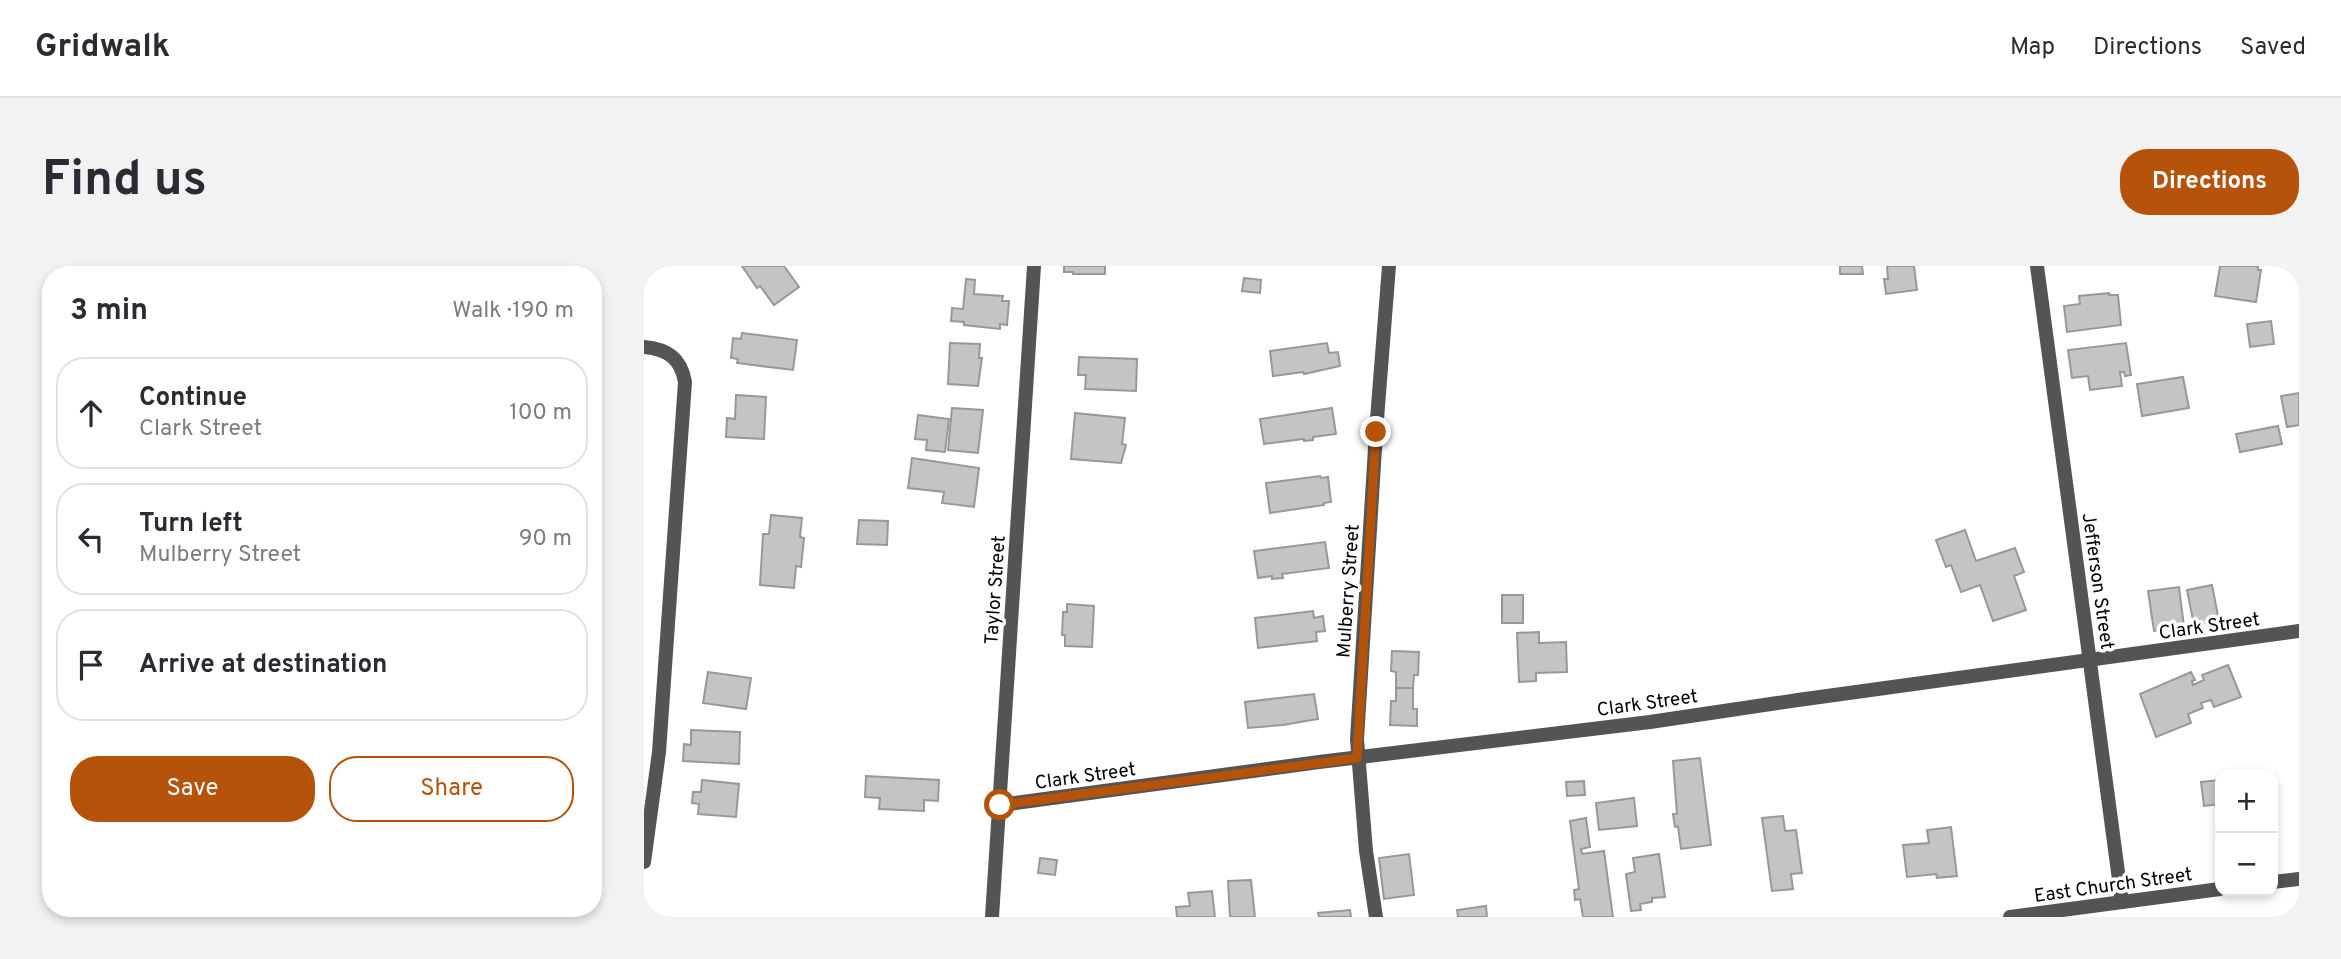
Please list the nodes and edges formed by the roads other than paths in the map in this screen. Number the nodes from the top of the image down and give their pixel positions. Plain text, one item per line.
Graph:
1 (1034, 266) edge
2 (1389, 266) edge
3 (2037, 266) edge
4 (651, 348) edge
5 (2299, 631) edge
6 (2090, 661) junction
7 (1357, 758) junction
8 (1000, 805) junction
9 (644, 862) edge
10 (2299, 879) edge
11 (2278, 881) edge
12 (2215, 890) edge
13 (2122, 902) junction
14 (992, 917) edge
15 (1376, 917) edge
16 (2010, 917) edge

1 - 8 street, Taylor Street
2 - 7 street, Mulberry Street
3 - 6 street, Jefferson Street
4 - 9 street
5 - 6 street, Clark Street
6 - 7 street, Clark Street
6 - 13 street, Jefferson Street
7 - 8 street, Clark Street
7 - 15 street, Mulberry Street
8 - 14 street, Taylor Street
10 - 11 street
12 - 13 street, East Church Street
13 - 16 street, East Church Street

